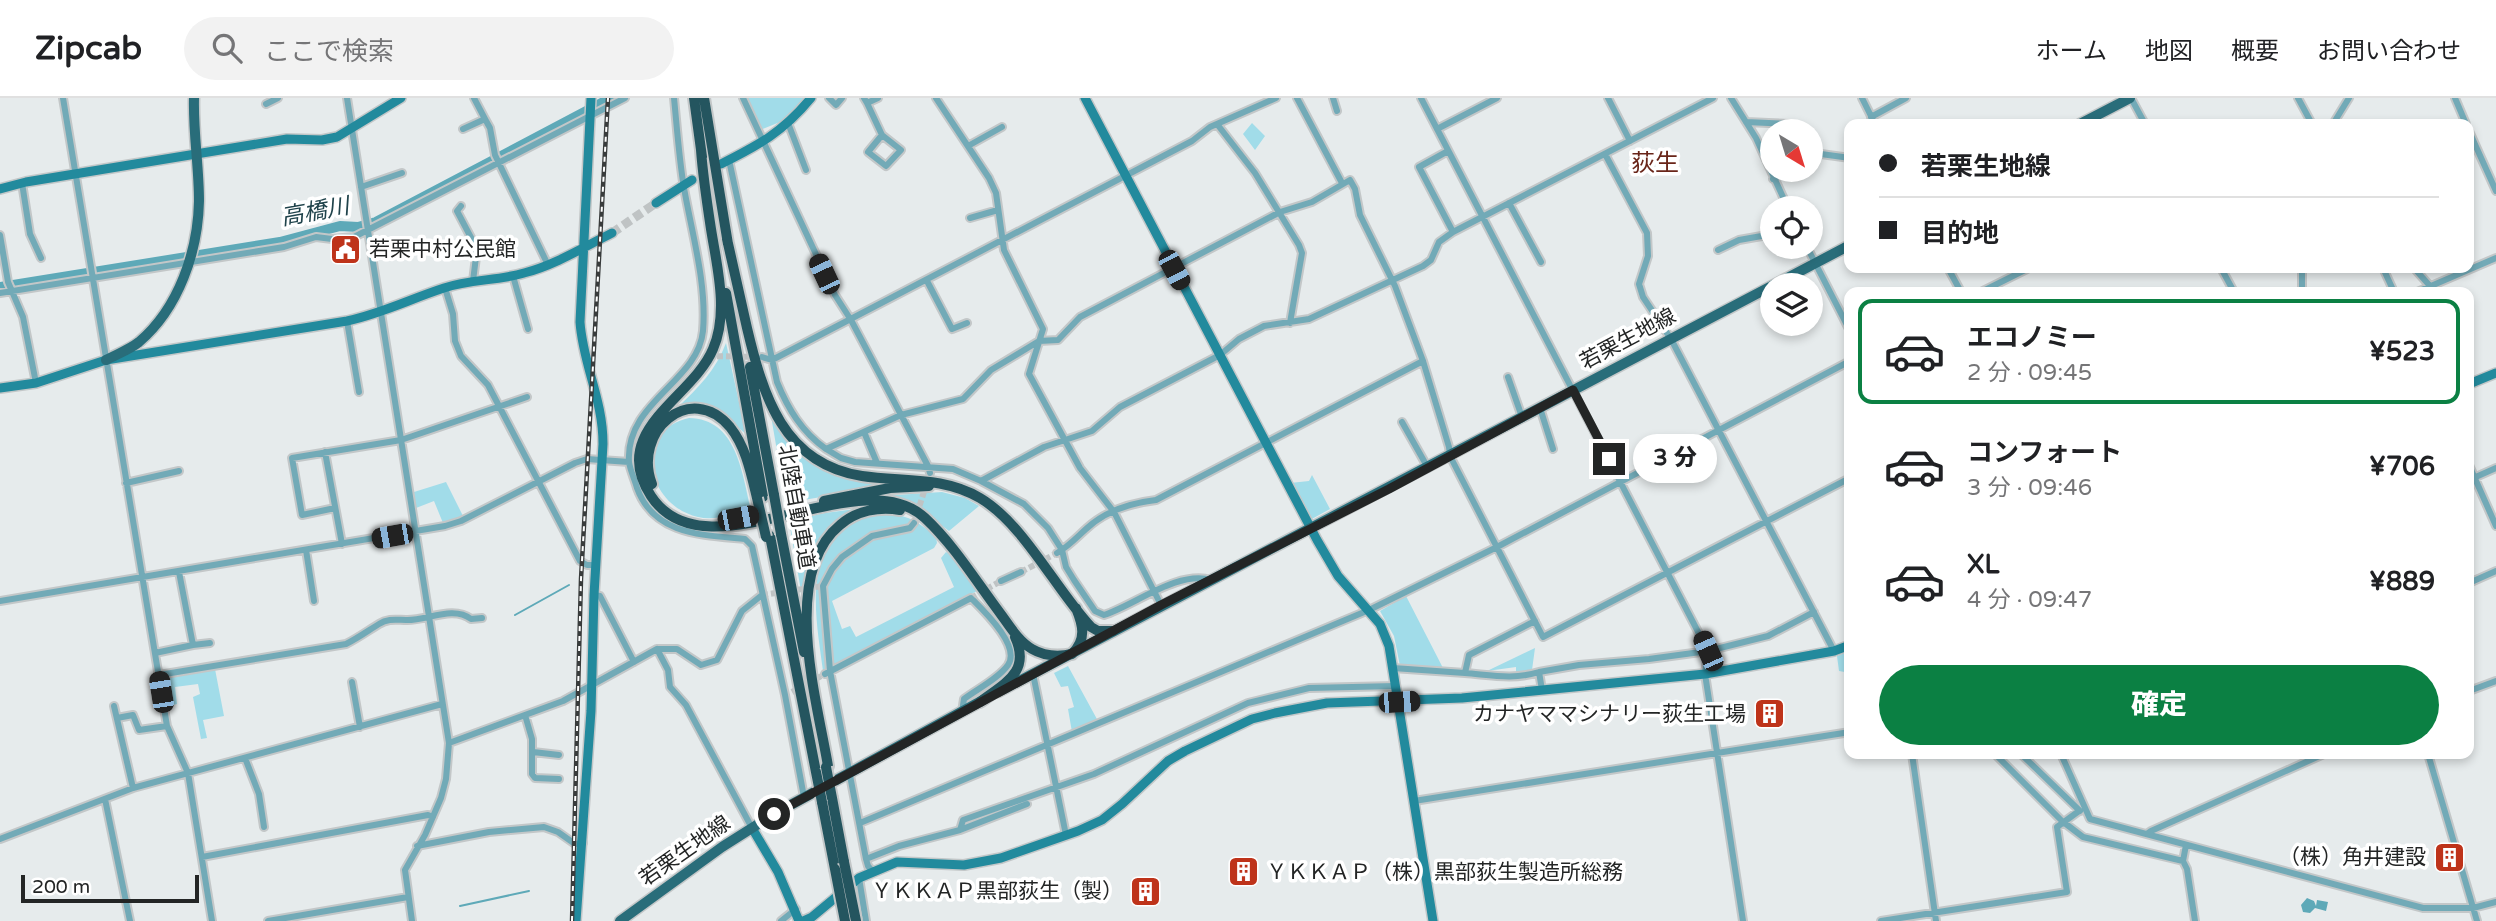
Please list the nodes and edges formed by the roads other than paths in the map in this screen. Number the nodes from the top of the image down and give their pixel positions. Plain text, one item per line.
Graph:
1 (62, 98) edge
2 (194, 98) edge
3 (278, 98) edge
4 (347, 98) edge
5 (401, 98) edge
6 (474, 98) edge
7 (591, 98) edge
8 (625, 98) edge
9 (674, 98) edge
10 (694, 98) edge
11 (704, 98) edge
12 (743, 98) edge
13 (811, 98) edge
14 (829, 98) edge
15 (842, 98) edge
16 (878, 98) edge
17 (936, 98) edge
18 (1085, 98) edge
19 (1276, 98) edge
20 (1297, 98) edge
21 (1333, 98) edge
22 (1421, 98) edge
23 (1497, 98) edge
24 (1608, 98) edge
25 (1713, 98) edge
26 (1731, 98) edge
27 (1862, 98) edge
28 (1906, 98) edge
29 (2131, 98) edge
30 (2298, 98) edge
31 (2349, 98) edge
32 (2455, 98) edge
33 (866, 100) edge
34 (266, 104) dead end
35 (1337, 111) dead end
36 (590, 116) junction
37 (1871, 117) joint
38 (485, 119) junction
39 (2090, 119) edge
40 (2143, 119) edge
41 (2309, 119) edge
42 (2336, 119) edge
43 (2464, 119) edge
44 (1746, 122) junction
45 (788, 123) junction
46 (1760, 123) edge
47 (1217, 124) junction
48 (1002, 127) dead end
49 (352, 129) junction
50 (463, 129) dead end
51 (1437, 129) junction
52 (882, 135) junction
53 (1630, 141) junction
54 (762, 142) junction
55 (2474, 142) edge
56 (968, 146) junction
57 (1760, 148) edge
58 (701, 150) junction
59 (1448, 150) junction
60 (195, 154) junction
61 (1605, 154) junction
62 (1824, 154) edge
63 (1844, 157) edge
64 (725, 162) joint
65 (499, 163) junction
66 (806, 170) dead end
67 (75, 173) junction
68 (401, 173) dead end
69 (1125, 176) junction
70 (688, 182) junction
71 (22, 183) junction
72 (1342, 183) junction
73 (361, 187) junction
74 (0, 189) edge
75 (2496, 191) edge
76 (656, 203) tunnel mouth
77 (1509, 203) junction
78 (461, 206) dead end
79 (998, 210) junction
80 (1280, 212) junction
81 (1482, 217) junction
82 (970, 218) dead end
83 (368, 230) junction
84 (1453, 232) junction
85 (612, 233) tunnel mouth
86 (0, 235) edge
87 (1760, 236) edge
88 (727, 240) junction
89 (1002, 241) junction
90 (583, 248) junction
91 (1844, 248) edge
92 (1718, 250) dead end
93 (41, 258) dead end
94 (2496, 258) edge
95 (1813, 259) edge
96 (1541, 261) dead end
97 (188, 262) junction
98 (1815, 263) junction
99 (548, 265) junction
100 (2474, 267) edge
101 (1174, 270) junction
102 (2019, 273) edge
103 (2418, 273) edge
104 (2461, 273) edge
105 (513, 276) junction
106 (93, 277) junction
107 (1392, 280) junction
108 (473, 281) junction
109 (927, 281) junction
110 (2430, 286) joint
111 (1992, 287) edge
112 (445, 288) junction
113 (12, 291) junction
114 (0, 293) edge
115 (380, 313) junction
116 (1844, 319) edge
117 (851, 320) junction
118 (347, 321) junction
119 (967, 323) dead end
120 (1290, 323) junction
121 (528, 329) dead end
122 (1671, 339) junction
123 (1040, 341) junction
124 (1220, 355) junction
125 (694, 356) junction
126 (704, 356) tunnel mouth
127 (762, 357) tunnel mouth
128 (772, 359) junction
129 (106, 360) junction
130 (1423, 361) junction
131 (1844, 364) edge
132 (2496, 373) edge
133 (1508, 377) dead end
134 (2474, 382) edge
135 (36, 383) junction
136 (0, 388) edge
137 (1573, 390) junction
138 (359, 392) dead end
139 (527, 397) dead end
140 (498, 407) junction
141 (1539, 408) junction
142 (901, 415) junction
143 (1522, 417) junction
144 (1402, 422) dead end
145 (863, 432) junction
146 (1718, 432) junction
147 (401, 440) junction
148 (1064, 440) junction
149 (1266, 444) junction
150 (826, 449) junction
151 (1553, 449) dead end
152 (325, 453) junction
153 (1450, 456) junction
154 (603, 461) junction
155 (629, 462) junction
156 (877, 463) junction
157 (1428, 468) junction
158 (2496, 468) edge
159 (929, 470) junction
160 (179, 471) dead end
161 (2474, 478) edge
162 (981, 481) junction
163 (1844, 481) edge
164 (127, 482) junction
165 (539, 482) junction
166 (1621, 482) junction
167 (2474, 483) edge
168 (963, 490) junction
169 (765, 497) junction
170 (335, 508) junction
171 (1114, 512) junction
172 (1766, 521) junction
173 (914, 523) dead end
174 (2496, 526) edge
175 (1311, 529) junction
176 (417, 532) junction
177 (939, 532) junction
178 (772, 536) junction
179 (342, 544) junction
180 (1497, 547) junction
181 (306, 550) junction
182 (1059, 552) junction
183 (596, 565) junction
184 (2496, 571) edge
185 (179, 572) junction
186 (1021, 572) tunnel mouth
187 (1667, 573) junction
188 (143, 578) junction
189 (1211, 580) junction
190 (1001, 581) tunnel mouth
191 (2474, 581) edge
192 (1154, 592) junction
193 (594, 595) junction
194 (762, 595) junction
195 (0, 601) edge
196 (314, 601) dead end
197 (1161, 605) junction
198 (1076, 608) junction
199 (1369, 610) junction
200 (1814, 612) junction
201 (429, 616) junction
202 (482, 618) dead end
203 (1535, 621) junction
204 (1010, 626) junction
205 (1113, 631) junction
206 (210, 643) dead end
207 (192, 645) junction
208 (1844, 648) edge
209 (657, 649) junction
210 (1708, 651) junction
211 (1834, 651) junction
212 (155, 653) junction
213 (1072, 654) junction
214 (634, 662) junction
215 (1393, 668) junction
216 (1539, 672) junction
217 (828, 673) junction
218 (1465, 673) junction
219 (1033, 674) junction
220 (1705, 674) junction
221 (159, 675) junction
222 (2496, 681) edge
223 (352, 682) dead end
224 (592, 685) junction
225 (1396, 686) junction
226 (2474, 689) edge
227 (1542, 690) junction
228 (980, 702) junction
229 (1399, 702) junction
230 (442, 704) junction
231 (114, 706) dead end
232 (962, 712) junction
233 (525, 715) junction
234 (117, 718) junction
235 (167, 726) junction
236 (360, 727) junction
237 (1844, 733) edge
238 (449, 743) junction
239 (1048, 744) junction
240 (533, 752) junction
241 (1717, 752) junction
242 (559, 755) dead end
243 (245, 758) junction
244 (1913, 759) edge
245 (2000, 759) edge
246 (2026, 759) edge
247 (2063, 759) edge
248 (2313, 759) edge
249 (2429, 759) edge
250 (824, 768) junction
251 (850, 772) junction
252 (188, 773) junction
253 (559, 779) dead end
254 (1056, 787) junction
255 (133, 788) junction
256 (804, 797) junction
257 (105, 799) junction
258 (829, 799) junction
259 (1413, 801) junction
260 (1027, 804) dead end
261 (2082, 812) junction
262 (433, 817) junction
263 (2062, 821) junction
264 (860, 823) junction
265 (264, 827) dead end
266 (752, 828) junction
267 (960, 830) junction
268 (2147, 834) junction
269 (1066, 835) junction
270 (0, 839) edge
271 (583, 843) junction
272 (2186, 845) junction
273 (417, 846) junction
274 (202, 857) junction
275 (866, 859) junction
276 (2183, 861) junction
277 (840, 866) junction
278 (873, 872) junction
279 (859, 878) junction
280 (408, 897) junction
281 (2496, 902) edge
282 (2473, 908) junction
283 (796, 909) junction
284 (330, 911) junction
285 (1934, 912) junction
286 (576, 919) edge
287 (212, 920) edge
288 (130, 921) edge
289 (203, 921) edge
290 (268, 921) edge
291 (332, 921) edge
292 (412, 921) edge
293 (620, 921) edge
294 (781, 921) edge
295 (801, 921) edge
296 (845, 921) edge
297 (856, 921) edge
298 (866, 921) edge
299 (1433, 921) edge
300 (1742, 921) edge
301 (1881, 921) edge
302 (1936, 921) edge
303 (2195, 921) edge
304 (2477, 921) edge

1 - 67 street
2 - 60 main road
3 - 34 street
4 - 49 street
5 - 49 street
6 - 38 street
7 - 36 street
8 - 36 street
9 - 70 street
10 - 58 highway, 北陸自動車道
11 - 88 highway, 北陸自動車道
12 - 54 street
13 - 45 street
14 - 15 street
16 - 33 street
17 - 56 street
18 - 69 street
19 - 47 street
20 - 72 street
21 - 35 street
22 - 51 street
23 - 51 street
24 - 53 street
25 - 53 street
26 - 44 street
27 - 37 street
28 - 37 street
29 - 39 main road
29 - 40 street
30 - 41 street
31 - 42 street
32 - 43 street
33 - 52 street
36 - 65 street
36 - 90 street
38 - 50 street
38 - 65 street
44 - 46 street
44 - 57 street
45 - 54 street
45 - 66 street
47 - 69 street
47 - 80 street
48 - 56 street
49 - 60 street
49 - 73 street
51 - 59 street
52 - 52 street
53 - 61 street
54 - 64 street
54 - 117 street
55 - 75 street
56 - 79 street
58 - 169 highway, 北陸自動車道
58 - 177 highway
59 - 81 street
59 - 84 street
60 - 67 street
60 - 97 main road
61 - 77 street
61 - 122 street
62 - 63 street
64 - 128 street
65 - 83 street
65 - 99 street
67 - 71 street
67 - 106 street
68 - 73 street
69 - 89 street
69 - 101 street
70 - 76 street
70 - 125 street
71 - 74 street
71 - 93 street
72 - 80 street
72 - 107 street
73 - 83 street
77 - 81 street
77 - 96 street
78 - 108 street
79 - 82 street
79 - 89 street
80 - 101 street
80 - 120 street
81 - 84 street
81 - 137 street
83 - 97 street
83 - 115 street
84 - 107 street
85 - 90 street
86 - 113 street
87 - 92 street
88 - 168 highway
88 - 169 highway, 北陸自動車道
89 - 109 street
89 - 123 street
90 - 99 street
90 - 154 street
91 - 98 main road, 若栗生地線
94 - 100 street
95 - 98 street
97 - 106 street
97 - 129 main road
98 - 116 street
98 - 122 main road, 若栗生地線
99 - 105 street
101 - 123 street
101 - 124 street
102 - 111 street
103 - 110 street
104 - 110 street
105 - 108 street
105 - 121 street
106 - 113 street
106 - 129 street
107 - 120 street
107 - 130 street
108 - 112 street
109 - 117 street
109 - 119 street
112 - 115 street
112 - 140 street
113 - 114 street
113 - 135 street
115 - 118 street
115 - 147 street
117 - 128 street
117 - 142 street
118 - 129 street
118 - 138 street
120 - 124 street
122 - 137 main road, 若栗生地線
122 - 146 street
123 - 142 street
123 - 148 street
124 - 148 street
124 - 149 street
125 - 126 street
125 - 155 street
127 - 128 street
128 - 150 street
129 - 135 street
129 - 164 street
130 - 149 street
130 - 153 street
131 - 146 street
132 - 134 street
133 - 143 street
135 - 136 street
137 - 141 main road, 若栗生地線
137 - 166 street
139 - 140 street
140 - 147 street
140 - 165 street
141 - 143 main road, 若栗生地線
141 - 151 street
142 - 145 street
142 - 159 street
143 - 153 main road, 若栗生地線
144 - 157 street
145 - 150 street
145 - 156 street
146 - 166 street
146 - 172 street
147 - 152 street
147 - 176 street
148 - 162 street
148 - 171 street
149 - 171 street
149 - 175 street
150 - 156 street
152 - 170 street
152 - 170 street
153 - 157 main road, 若栗生地線
153 - 180 street
154 - 155 street
154 - 165 street
154 - 183 street
155 - 194 street
156 - 159 street
157 - 175 main road, 若栗生地線
158 - 161 street
159 - 162 street
160 - 164 street
162 - 182 street
163 - 172 street
164 - 188 street
165 - 176 street
165 - 183 street
166 - 180 street
166 - 187 street
167 - 174 street
168 - 169 highway
168 - 198 highway
169 - 178 highway, 北陸自動車道, bridge
169 - 178 highway, bridge
170 - 179 street
171 - 182 street
171 - 192 street
172 - 187 street
172 - 200 street
173 - 217 street
175 - 189 main road, 若栗生地線
175 - 199 street
176 - 179 street
176 - 201 street
177 - 204 highway
177 - 250 highway
178 - 250 highway, 北陸自動車道
178 - 250 highway, 北陸自動車道
179 - 181 street
180 - 199 street
180 - 203 street
181 - 185 street
181 - 196 street
182 - 192 street
183 - 193 street
184 - 191 street
185 - 188 street
185 - 207 street
186 - 190 street
187 - 203 street
187 - 210 street
188 - 195 street
188 - 212 street
189 - 192 street
189 - 197 main road, 若栗生地線
192 - 197 street
193 - 214 street
193 - 224 street
194 - 209 street
194 - 256 street
197 - 205 main road, 若栗生地線
198 - 205 highway
198 - 213 highway
199 - 215 street
199 - 239 street
200 - 210 street
200 - 211 street
201 - 202 street
201 - 221 street
201 - 230 street
203 - 218 street
204 - 213 highway
204 - 228 highway
205 - 213 main road, 若栗生地線
206 - 207 street
207 - 212 street
208 - 211 street
209 - 214 street
209 - 266 street
210 - 216 street
210 - 220 street
211 - 220 street
212 - 221 street
213 - 219 main road, 若栗生地線
214 - 224 street
215 - 218 street
215 - 225 street
216 - 218 street
216 - 227 street
217 - 232 street
217 - 251 street
219 - 228 main road, 若栗生地線
219 - 239 street
220 - 227 street
220 - 241 street
221 - 235 street
222 - 226 street
223 - 236 street
224 - 233 street
224 - 271 street
225 - 229 street
225 - 254 street
227 - 229 street
228 - 232 main road, 若栗生地線
229 - 259 street
229 - 269 street
230 - 236 street
230 - 238 street
231 - 234 street
232 - 251 main road, 若栗生地線
233 - 238 street
233 - 240 street
234 - 235 street
234 - 255 street
235 - 252 street
236 - 243 street
237 - 241 street
238 - 262 street
239 - 254 street
239 - 264 street
240 - 242 street
240 - 253 street
241 - 259 street
241 - 300 street
243 - 252 street
243 - 265 street
244 - 285 street
245 - 263 street
246 - 261 street
247 - 261 street
248 - 268 street
249 - 282 street
250 - 258 highway, 北陸自動車道, bridge
251 - 256 main road, 若栗生地線
251 - 264 street
252 - 255 street
252 - 274 street
254 - 267 street
254 - 269 street
255 - 257 street
256 - 266 main road, 若栗生地線
257 - 270 street
257 - 288 street
258 - 277 highway, 北陸自動車道
258 - 277 highway, 北陸自動車道
259 - 299 street
260 - 267 street
261 - 263 street
261 - 268 street
262 - 273 street
262 - 274 street
263 - 276 street
263 - 285 street
264 - 275 street
266 - 283 street
266 - 293 main road, 若栗生地線
267 - 275 street
268 - 272 street
269 - 278 street
271 - 273 street
271 - 286 street
272 - 276 street
272 - 282 street
273 - 280 street
274 - 287 street
275 - 278 street
276 - 303 street
277 - 296 highway, 北陸自動車道, bridge
277 - 297 highway, 北陸自動車道, bridge
278 - 279 street
279 - 295 street
279 - 298 street
280 - 284 street
280 - 292 street
281 - 282 street
282 - 304 street
283 - 294 street
283 - 295 street
284 - 290 street
284 - 291 street
285 - 301 street
285 - 302 street
287 - 289 street

